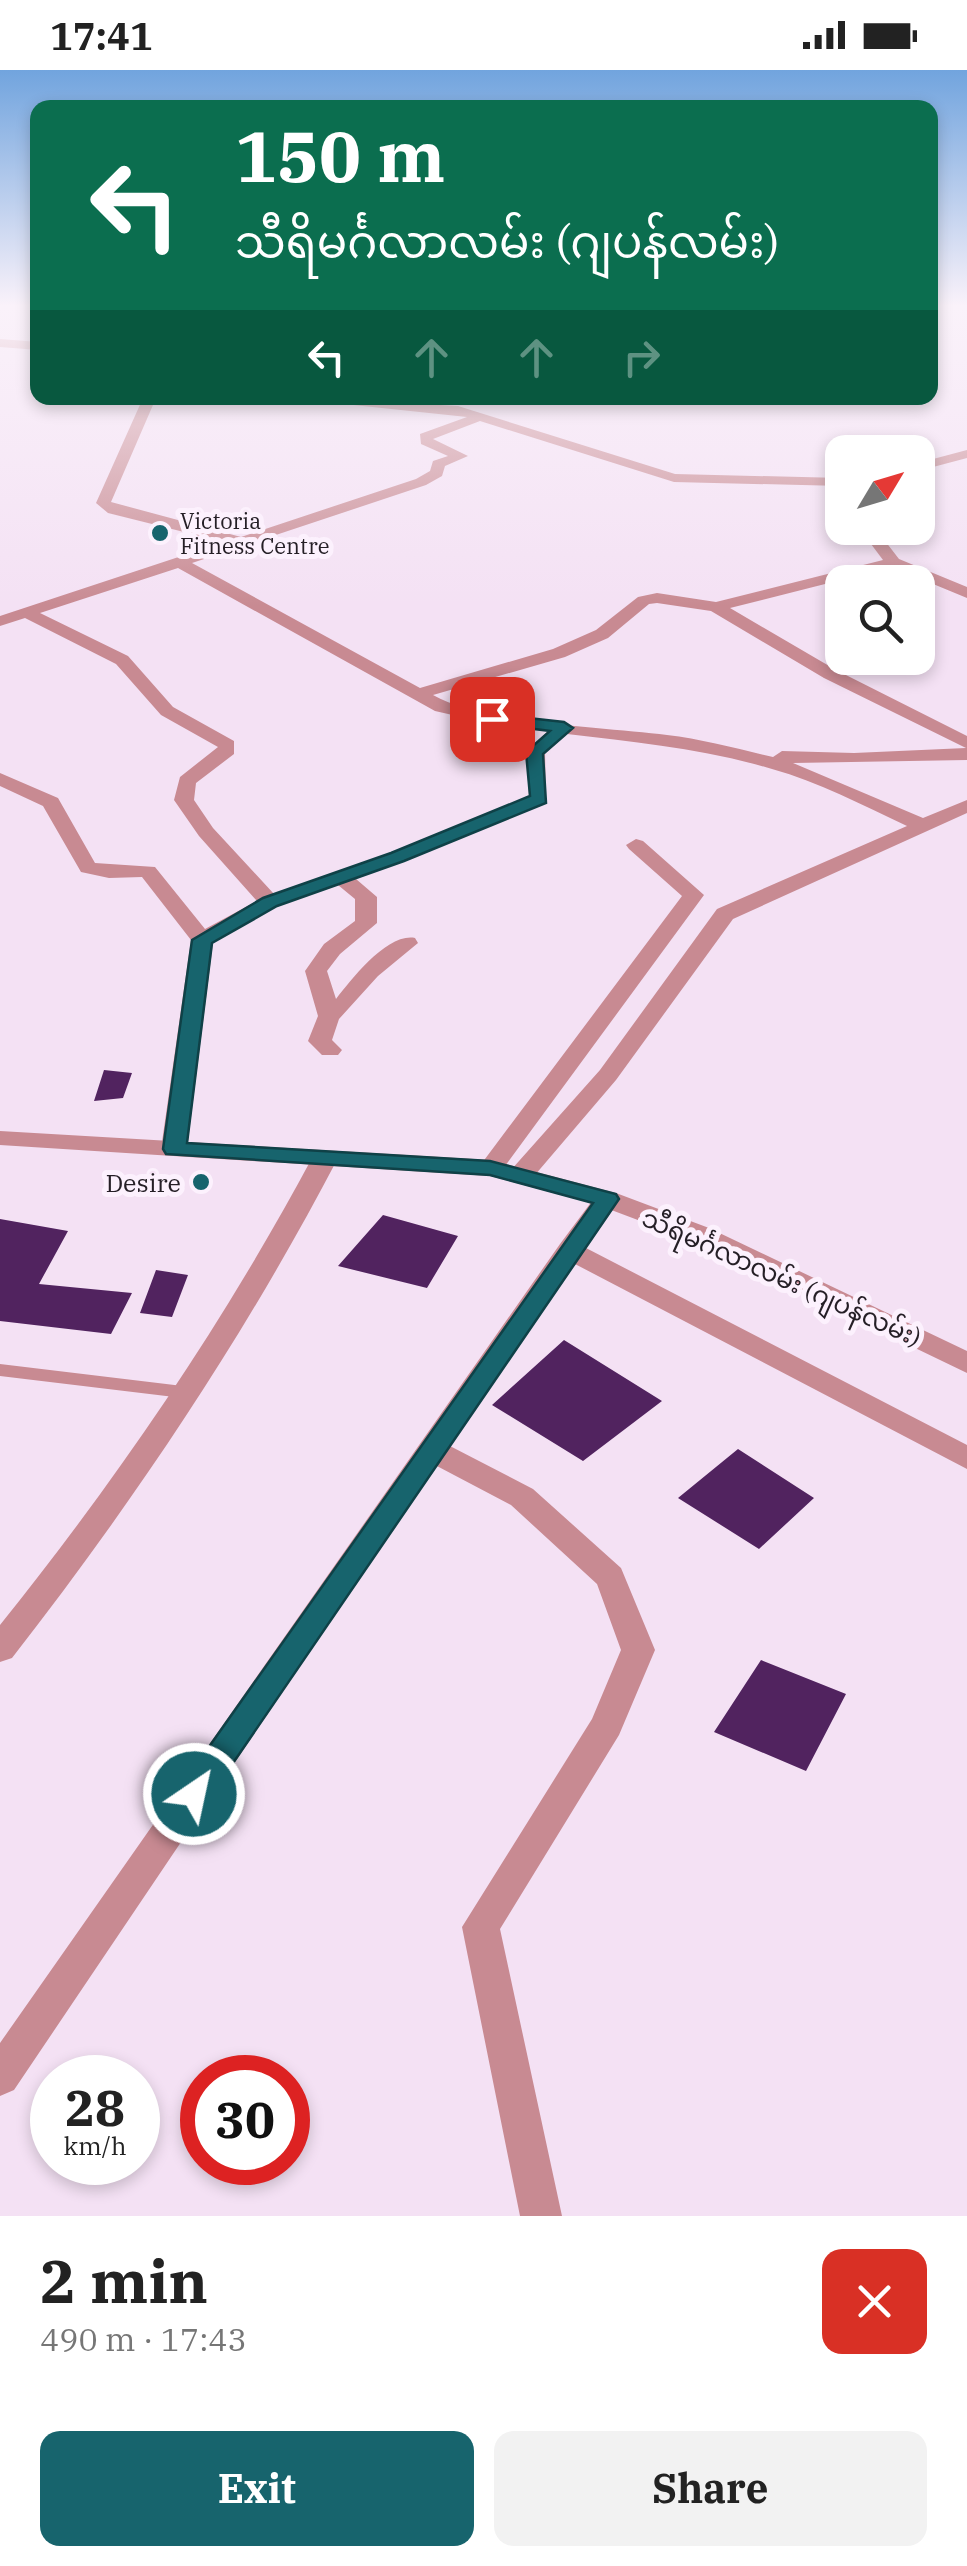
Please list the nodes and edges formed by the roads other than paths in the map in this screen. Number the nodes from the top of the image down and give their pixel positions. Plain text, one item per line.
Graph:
1 (145, 406) edge
2 (442, 406) edge
3 (480, 417) junction
4 (967, 454) edge
5 (935, 462) edge
6 (825, 485) edge
7 (244, 542) junction
8 (880, 545) edge
9 (893, 562) junction
10 (180, 563) junction
11 (967, 593) edge
12 (716, 606) junction
13 (25, 612) junction
14 (0, 621) edge
15 (418, 694) junction
16 (564, 728) junction
17 (967, 743) edge
18 (967, 754) edge
19 (744, 757) junction
20 (0, 780) edge
21 (967, 806) edge
22 (924, 826) junction
23 (636, 845) dead end
24 (341, 877) junction
25 (270, 902) junction
26 (202, 940) junction
27 (407, 943) dead end
28 (329, 1016) junction
29 (330, 1050) dead end
30 (0, 1138) edge
31 (174, 1149) junction
32 (325, 1158) junction
33 (490, 1168) junction
34 (520, 1176) junction
35 (607, 1199) junction
36 (569, 1250) junction
37 (967, 1363) edge
38 (0, 1370) edge
39 (190, 1393) junction
40 (430, 1449) junction
41 (967, 1458) edge
42 (0, 1649) edge
43 (0, 2076) edge
44 (541, 2216) edge

1 - 7 street
2 - 3 street
3 - 6 street
3 - 7 street
4 - 5 street
7 - 10 street
8 - 9 street
9 - 11 street
9 - 12 street
10 - 13 street
10 - 15 street
12 - 15 street
12 - 17 street
13 - 14 street
13 - 25 street
15 - 16 street
16 - 19 street
16 - 24 street
18 - 19 street
19 - 22 street
20 - 26 street
21 - 22 street
22 - 34 street
23 - 33 street
24 - 25 street
24 - 28 street
25 - 26 street
26 - 31 street
27 - 28 street
28 - 29 street
30 - 31 street, သီရိမင်္ဂလာလမ်း (ဂျပန်လမ်း)
31 - 32 street, သီရိမင်္ဂလာလမ်း (ဂျပန်လမ်း)
32 - 33 street, သီရိမင်္ဂလာလမ်း (ဂျပန်လမ်း)
32 - 39 street
33 - 34 street, သီရိမင်္ဂလာလမ်း (ဂျပန်လမ်း)
34 - 35 street, သီရိမင်္ဂလာလမ်း (ဂျပန်လမ်း)
35 - 36 street
35 - 37 street, သီရိမင်္ဂလာလမ်း (ဂျပန်လမ်း)
36 - 40 street
36 - 41 street
38 - 39 lane
39 - 42 street
40 - 43 street
40 - 44 street

